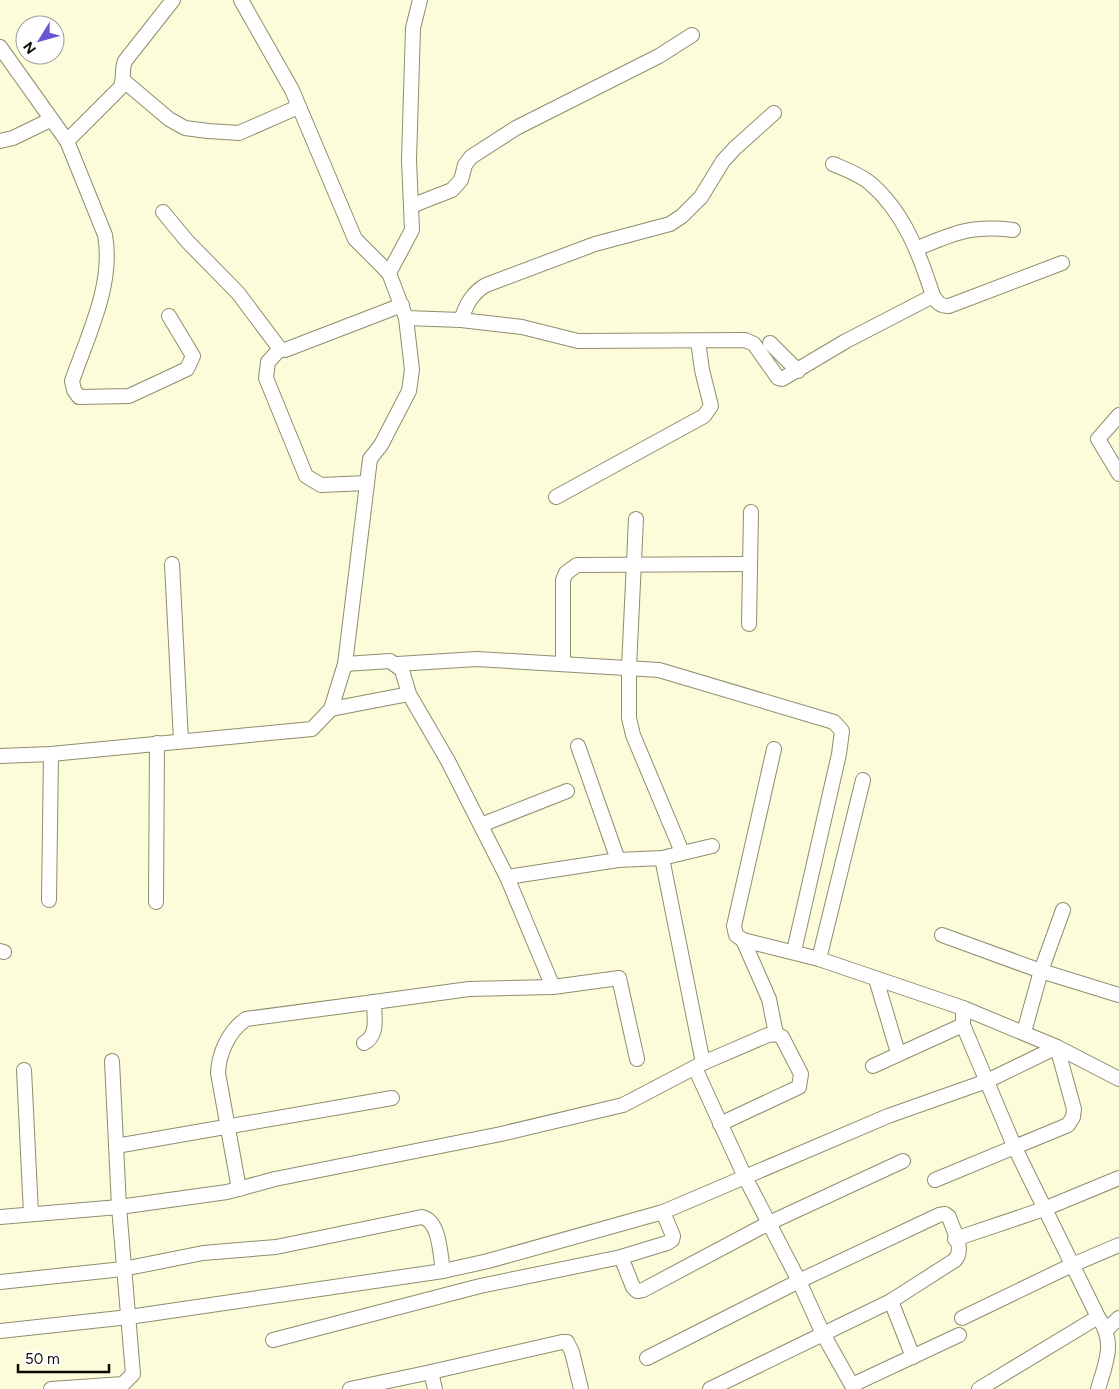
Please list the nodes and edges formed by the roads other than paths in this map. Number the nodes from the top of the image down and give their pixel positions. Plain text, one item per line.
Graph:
1 (174, 0) edge
2 (241, 0) edge
3 (420, 0) edge
4 (692, 35) dead end
5 (0, 47) edge
6 (124, 80) junction
7 (298, 107) junction
8 (774, 113) dead end
9 (50, 120) junction
10 (0, 141) edge
11 (67, 141) junction
12 (833, 164) dead end
13 (411, 206) junction
14 (163, 212) dead end
15 (1013, 230) dead end
16 (916, 249) junction
17 (1062, 263) dead end
18 (389, 272) junction
19 (934, 296) junction
20 (404, 312) junction
21 (169, 316) dead end
22 (461, 320) junction
23 (750, 341) junction
24 (698, 342) junction
25 (280, 349) junction
26 (798, 372) junction
27 (1119, 415) edge
28 (1119, 474) edge
29 (367, 483) junction
30 (556, 497) dead end
31 (750, 512) dead end
32 (636, 519) dead end
33 (172, 564) dead end
34 (635, 564) junction
35 (750, 564) junction
36 (749, 624) dead end
37 (345, 664) junction
38 (397, 664) junction
39 (563, 664) junction
40 (629, 667) junction
41 (409, 694) junction
42 (331, 709) junction
43 (181, 741) junction
44 (157, 743) junction
45 (578, 746) dead end
46 (774, 749) dead end
47 (51, 754) junction
48 (0, 756) edge
49 (863, 780) dead end
50 (567, 791) dead end
51 (481, 825) junction
52 (712, 846) dead end
53 (682, 852) junction
54 (662, 858) junction
55 (618, 860) junction
56 (507, 877) junction
57 (50, 900) dead end
58 (156, 902) dead end
59 (1063, 910) dead end
60 (942, 935) dead end
61 (743, 940) junction
62 (794, 951) junction
63 (819, 959) junction
64 (1041, 971) junction
65 (876, 979) junction
66 (553, 987) junction
67 (1119, 995) edge
68 (374, 1002) junction
69 (962, 1008) junction
70 (963, 1025) junction
71 (1024, 1032) junction
72 (776, 1034) junction
73 (364, 1043) dead end
74 (1057, 1046) junction
75 (898, 1053) junction
76 (637, 1059) dead end
77 (112, 1060) dead end
78 (699, 1066) junction
79 (873, 1066) dead end
80 (24, 1070) dead end
81 (1119, 1079) edge
82 (986, 1081) junction
83 (392, 1098) dead end
84 (720, 1124) junction
85 (229, 1126) junction
86 (116, 1146) junction
87 (1014, 1148) junction
88 (903, 1161) dead end
89 (745, 1177) junction
90 (1119, 1178) edge
91 (935, 1180) dead end
92 (239, 1189) junction
93 (119, 1207) junction
94 (1044, 1209) junction
95 (663, 1212) junction
96 (31, 1214) junction
97 (0, 1218) edge
98 (769, 1223) junction
99 (955, 1239) junction
100 (1119, 1245) edge
101 (621, 1257) junction
102 (1072, 1265) junction
103 (124, 1269) junction
104 (443, 1271) junction
105 (798, 1281) junction
106 (0, 1282) edge
107 (891, 1302) junction
108 (129, 1317) junction
109 (1098, 1317) junction
110 (962, 1318) dead end
111 (1119, 1318) edge
112 (1107, 1329) junction
113 (0, 1331) edge
114 (823, 1334) junction
115 (959, 1335) dead end
116 (273, 1340) dead end
117 (913, 1357) junction
118 (647, 1358) dead end
119 (431, 1372) junction
120 (853, 1387) edge
121 (51, 1389) edge
122 (350, 1389) edge
123 (435, 1389) edge
124 (581, 1389) edge
125 (710, 1389) edge
126 (979, 1389) edge
127 (1098, 1389) edge

1 - 6 street
2 - 7 street
3 - 13 street
4 - 13 street
5 - 9 street
6 - 7 street
6 - 11 street
7 - 18 street
8 - 22 street
9 - 10 street
9 - 11 street
11 - 21 street
12 - 16 street
13 - 18 street
14 - 25 street
15 - 16 street
16 - 19 street
17 - 19 street
18 - 20 street
19 - 26 street
20 - 22 street
20 - 25 street
20 - 29 street
22 - 24 street
23 - 24 street
23 - 26 street
23 - 26 street
24 - 30 street
25 - 29 street
27 - 28 street
29 - 37 street
31 - 35 street
32 - 34 street
33 - 43 street
34 - 35 street
34 - 39 street
34 - 40 street
35 - 36 street
37 - 38 street
37 - 42 street
38 - 39 street
38 - 41 street
39 - 40 street
40 - 53 street
40 - 62 street
41 - 42 street
41 - 51 street
42 - 43 street
43 - 44 street
44 - 47 street
44 - 58 street
45 - 55 street
46 - 61 street
47 - 48 street
47 - 57 street
49 - 63 street
50 - 51 street
51 - 56 street
52 - 53 street
53 - 54 street
54 - 55 street
54 - 78 street
55 - 56 street
56 - 66 street
59 - 64 street
60 - 64 street
61 - 62 street
61 - 72 street
62 - 63 street
63 - 65 street
64 - 67 street
64 - 71 street
65 - 69 street
65 - 75 street
66 - 68 street
66 - 76 street
68 - 73 street
68 - 85 street
69 - 70 street
69 - 71 street
70 - 75 street
70 - 82 street
71 - 74 street
72 - 78 street
72 - 84 street
74 - 81 street
74 - 82 street
74 - 87 street
75 - 79 street
77 - 86 street
78 - 84 street
78 - 92 street
80 - 96 street
82 - 87 street
82 - 89 street
83 - 85 street
84 - 89 street
85 - 86 street
85 - 92 street
86 - 93 street
87 - 91 street
87 - 94 street
88 - 98 street
89 - 95 street
89 - 98 street
90 - 94 street
92 - 93 street
93 - 96 street
93 - 103 street
94 - 99 street
94 - 102 street
95 - 101 street
95 - 104 street
96 - 97 street
98 - 101 street
98 - 105 street
99 - 105 street
99 - 107 street
100 - 102 street
101 - 116 street
102 - 109 street
102 - 110 street
103 - 104 street
103 - 106 street
103 - 108 street
104 - 108 street
105 - 114 street
105 - 118 street
107 - 114 street
107 - 117 street
108 - 113 street
108 - 121 street
109 - 112 street
109 - 126 street
111 - 112 street
112 - 127 street
114 - 120 street
114 - 125 street
115 - 117 street
117 - 120 street
119 - 122 street
119 - 123 street
119 - 124 street

